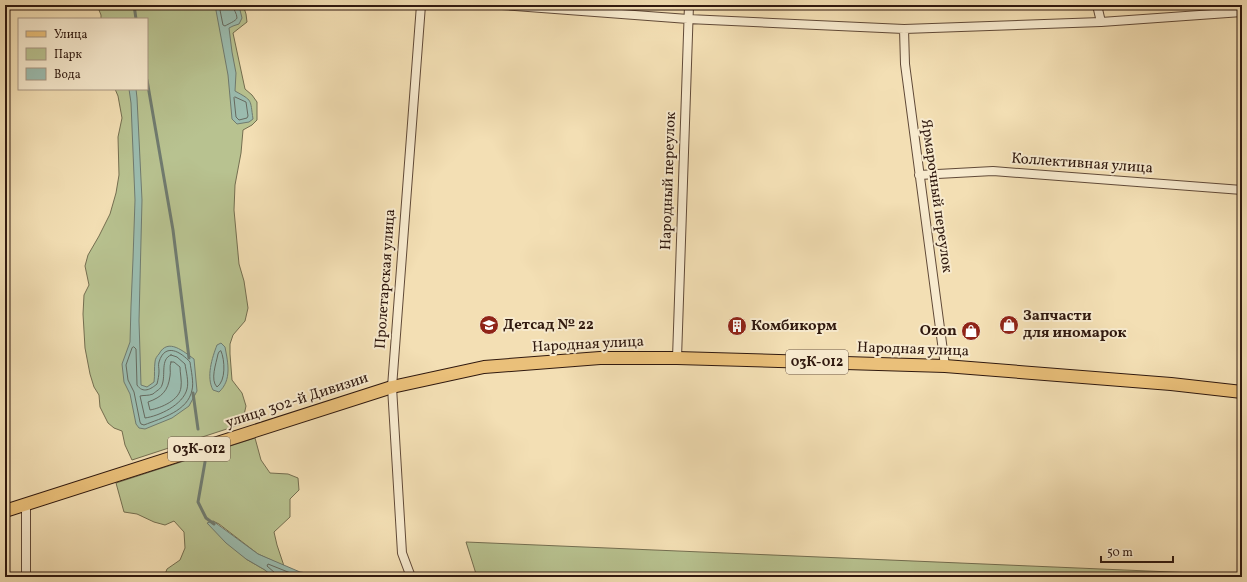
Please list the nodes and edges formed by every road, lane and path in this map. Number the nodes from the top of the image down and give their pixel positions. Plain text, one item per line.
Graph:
1 (421, 5) edge
2 (502, 5) edge
3 (689, 5) edge
4 (1097, 5) edge
5 (1242, 12) edge
6 (688, 19) junction
7 (1101, 22) junction
8 (904, 30) junction
9 (919, 175) junction
10 (1242, 190) edge
11 (677, 358) junction
12 (945, 366) junction
13 (392, 387) junction
14 (1242, 392) edge
15 (26, 504) junction
16 (5, 511) edge
17 (26, 577) edge
18 (411, 577) edge

1 - 13 street, Пролетарская улица
2 - 6 street
3 - 6 street, Народный переулок
4 - 7 street
5 - 7 street
6 - 8 street
6 - 11 street, Народный переулок
7 - 8 street
8 - 9 street, Ярмарочный переулок
9 - 10 street, Коллективная улица
9 - 12 street, Ярмарочный переулок
11 - 12 main road, Народная улица / 03К-012
11 - 13 main road, Народная улица / 03К-012
12 - 14 main road, Народная улица / 03К-012
13 - 15 main road, улица 302-й Дивизии / 03К-012
13 - 18 street, Пролетарская улица
15 - 16 main road, улица 302-й Дивизии / 03К-012
15 - 17 street

